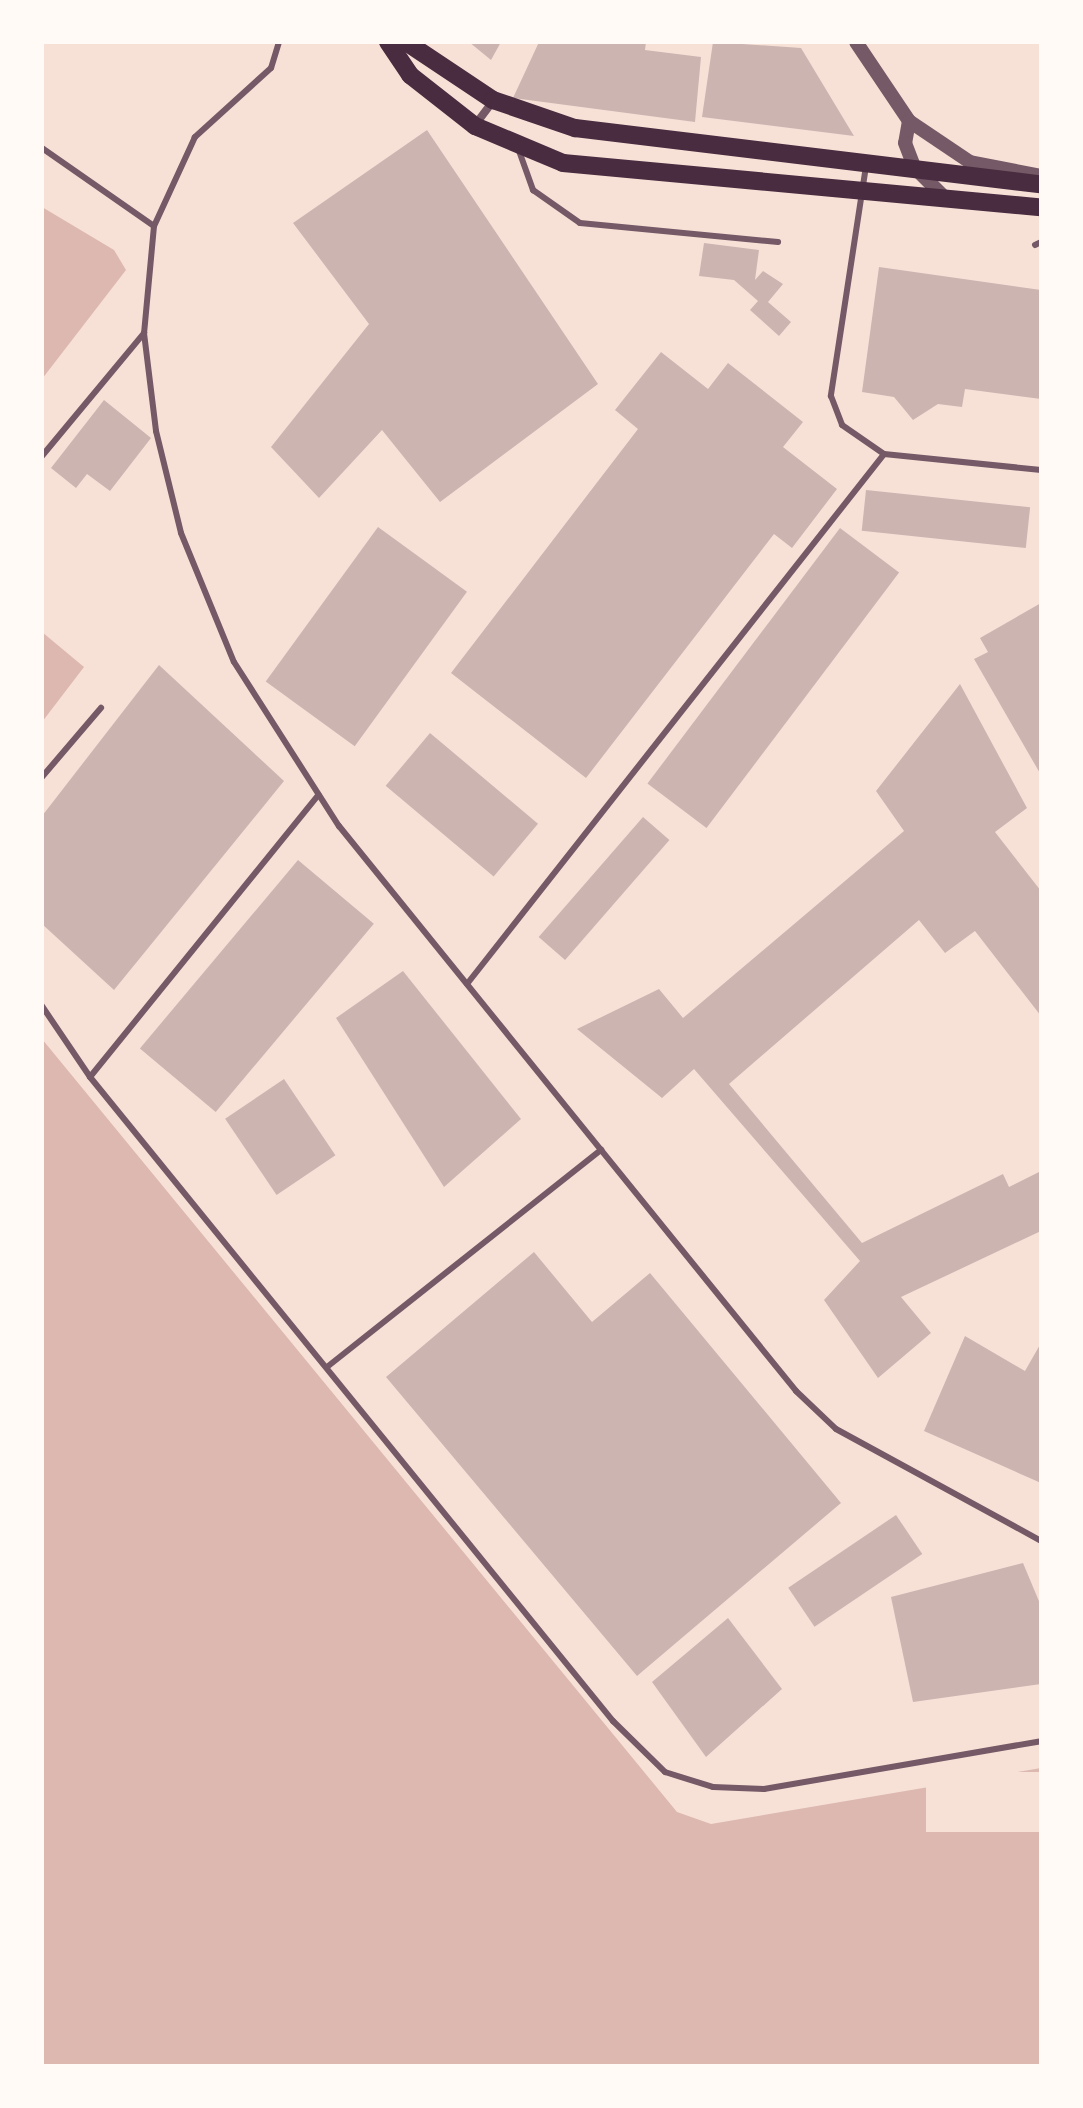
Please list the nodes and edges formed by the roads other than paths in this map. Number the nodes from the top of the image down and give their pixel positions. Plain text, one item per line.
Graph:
1 (279, 42) edge
2 (388, 42) edge
3 (406, 42) edge
4 (856, 42) edge
5 (493, 100) junction
6 (909, 121) junction
7 (475, 126) junction
8 (517, 145) junction
9 (42, 148) edge
10 (867, 161) junction
11 (914, 167) junction
12 (1041, 176) edge
13 (1041, 184) edge
14 (862, 192) junction
15 (946, 199) junction
16 (1041, 207) edge
17 (154, 226) junction
18 (778, 242) dead end
19 (144, 333) junction
20 (884, 454) junction
21 (42, 456) edge
22 (1041, 470) edge
23 (101, 708) dead end
24 (42, 777) edge
25 (318, 795) junction
26 (467, 984) junction
27 (42, 1006) edge
28 (90, 1077) junction
29 (601, 1150) junction
30 (327, 1367) junction
31 (1041, 1541) edge
32 (1041, 1741) edge

1 - 17 lane
2 - 7 main road
3 - 5 main road
4 - 6 street
5 - 7 street
5 - 10 main road
6 - 11 street
6 - 12 street
7 - 8 main road
8 - 14 main road
8 - 18 lane
9 - 17 lane
10 - 11 main road
10 - 14 lane
11 - 13 main road
11 - 15 street
14 - 15 main road
14 - 20 lane
15 - 16 main road
17 - 19 lane
19 - 21 lane
19 - 25 lane
20 - 22 lane
20 - 26 lane
23 - 24 lane
25 - 26 lane
25 - 28 lane
26 - 29 lane
27 - 28 lane
28 - 30 lane
29 - 30 lane
29 - 31 lane
30 - 32 lane

